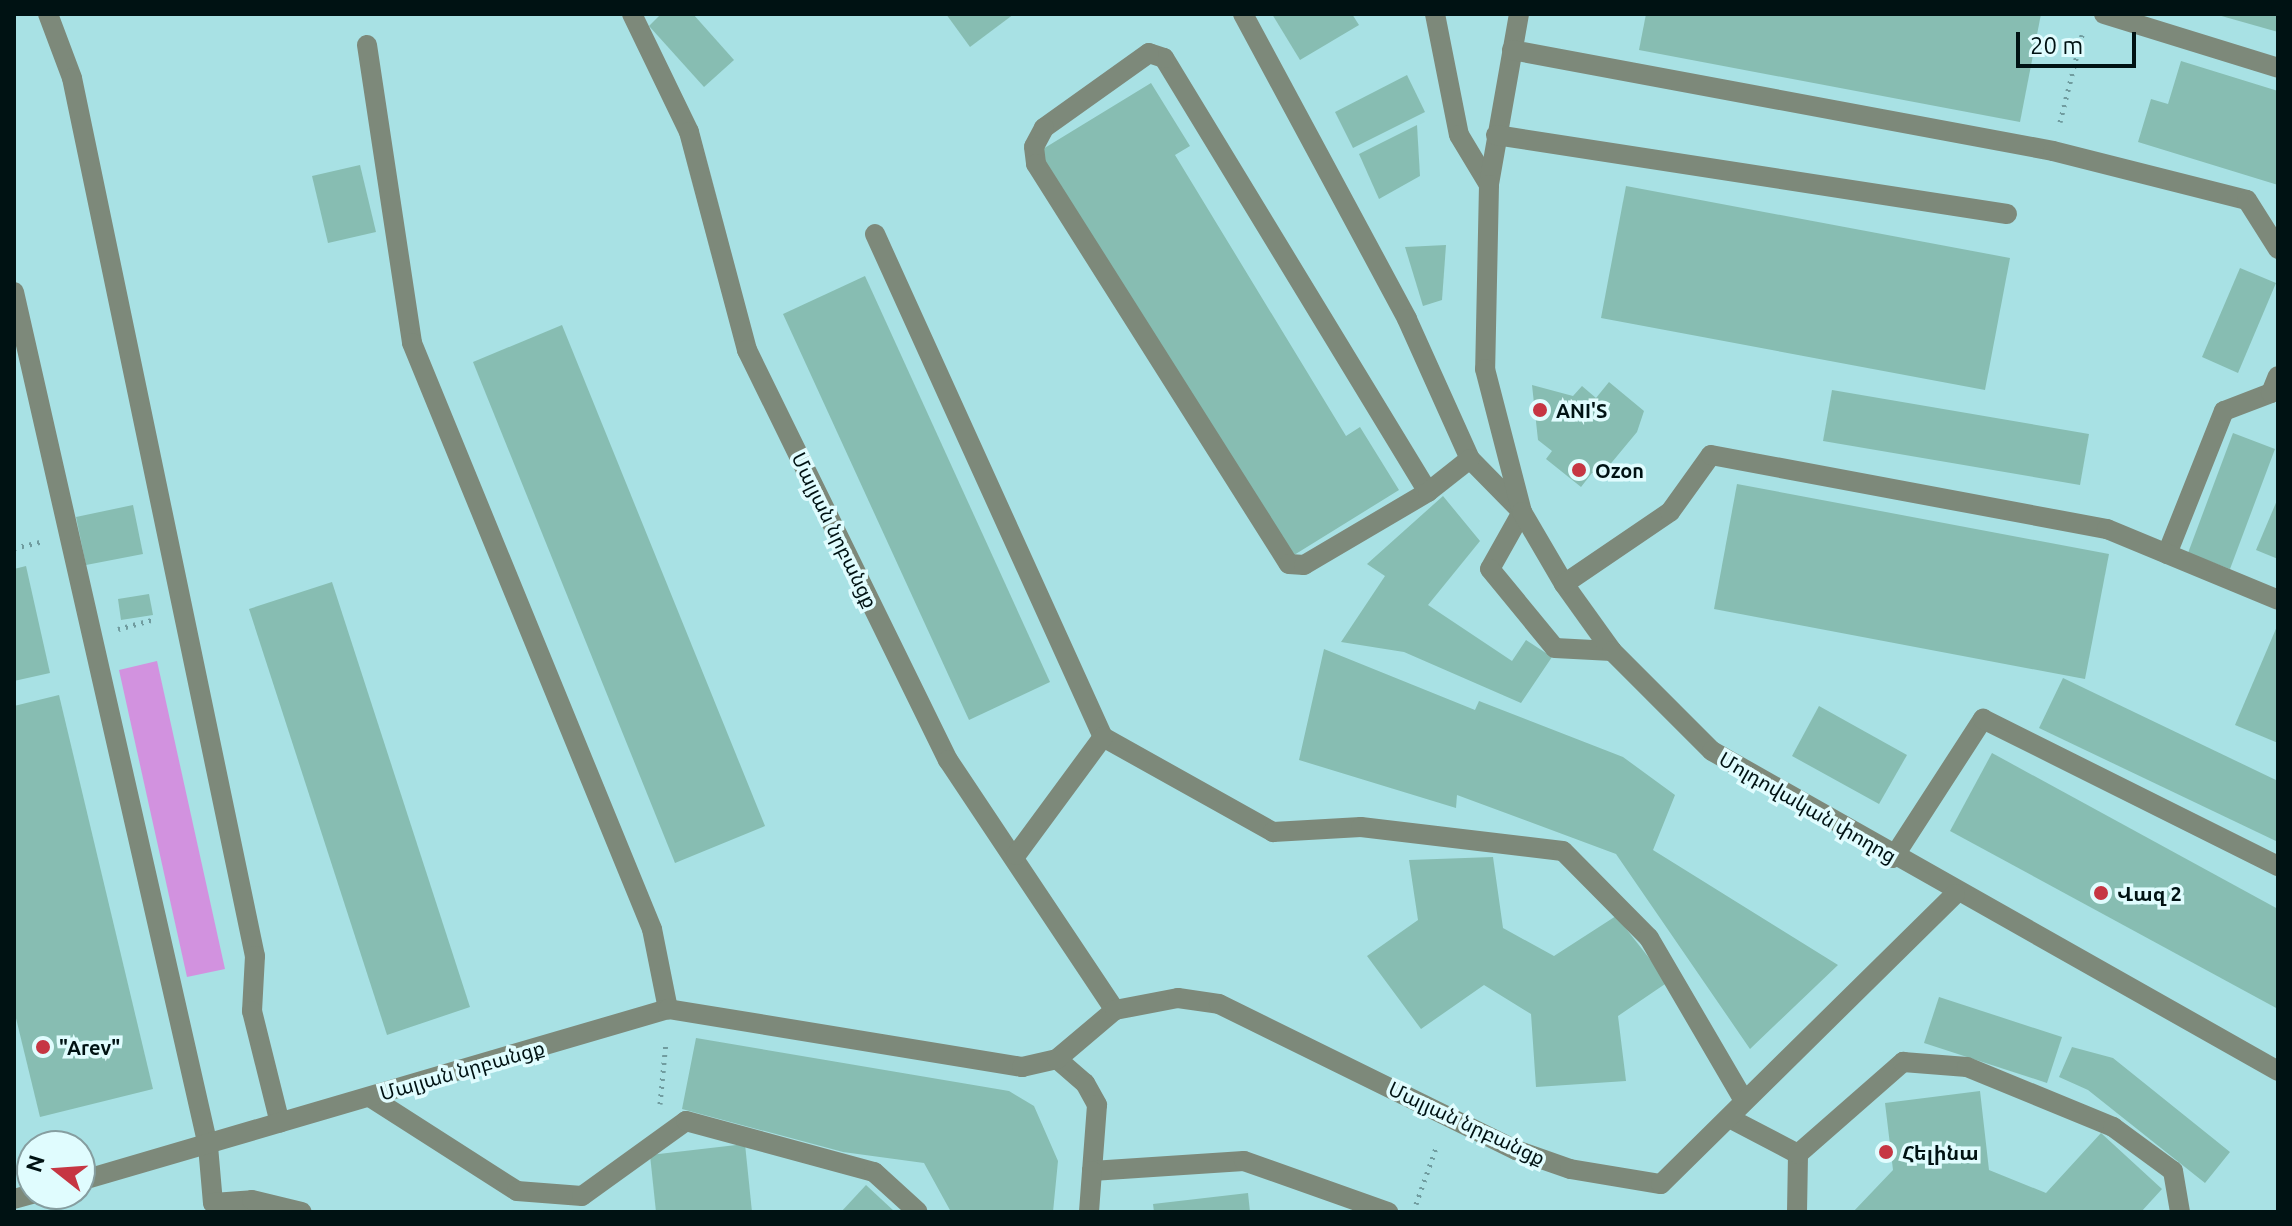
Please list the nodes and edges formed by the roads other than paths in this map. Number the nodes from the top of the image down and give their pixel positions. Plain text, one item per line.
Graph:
1 (48, 14) edge
2 (632, 14) edge
3 (1243, 14) edge
4 (1435, 14) edge
5 (1519, 14) edge
6 (2104, 14) edge
7 (367, 45) dead end
8 (1512, 50) junction
9 (2278, 68) edge
10 (1496, 135) junction
11 (1489, 185) junction
12 (2007, 214) dead end
13 (875, 234) dead end
14 (2278, 249) edge
15 (14, 292) edge
16 (2278, 376) edge
17 (1470, 459) junction
18 (1428, 492) junction
19 (1522, 512) junction
20 (2167, 554) junction
21 (1564, 584) junction
22 (2278, 600) edge
23 (1612, 651) junction
24 (1103, 737) junction
25 (1016, 855) junction
26 (1893, 858) junction
27 (2278, 866) edge
28 (1955, 894) junction
29 (668, 1009) junction
30 (1115, 1010) junction
31 (1057, 1059) junction
32 (2278, 1071) edge
33 (370, 1097) junction
34 (1742, 1097) junction
35 (1733, 1120) junction
36 (280, 1123) junction
37 (208, 1146) junction
38 (1798, 1154) junction
39 (1092, 1171) junction
40 (96, 1177) edge
41 (584, 1204) edge
42 (302, 1212) edge
43 (918, 1212) edge
44 (1089, 1212) edge
45 (1388, 1212) edge
46 (1797, 1212) edge
47 (2180, 1212) edge

1 - 36 street
2 - 25 street, Մալյան նրբանցք
3 - 17 street
4 - 11 street
5 - 8 street, Մոլդովական փողոց
6 - 9 street
7 - 29 street
8 - 10 street, Մոլդովական փողոց
8 - 14 street
10 - 11 street, Մոլդովական փողոց
10 - 12 street
11 - 19 street, Մոլդովական փողոց
13 - 24 street
15 - 37 street
16 - 20 street
17 - 18 street
17 - 19 street
18 - 18 street
19 - 21 street, Մոլդովական փողոց
19 - 23 street
20 - 21 street
20 - 22 street
21 - 23 street, Մոլդովական փողոց
23 - 26 street, Մոլդովական փողոց
24 - 25 street
24 - 34 street
25 - 30 street, Մալյան նրբանցք
26 - 27 street
26 - 28 street, Մոլդովական փողոց
28 - 32 street, Մոլդովական փողոց
28 - 34 street, Մալյան նրբանցք
29 - 31 street, Մալյան նրբանցք
29 - 33 street, Մալյան նրբանցք
30 - 31 street, Մալյան նրբանցք
30 - 35 street, Մալյան նրբանցք
31 - 39 street
33 - 36 street, Մալյան նրբանցք
33 - 41 street
34 - 35 street, Մալյան նրբանցք
35 - 38 street
36 - 37 street, Մալյան նրբանցք
37 - 40 street, Մալյան նրբանցք
37 - 42 street
38 - 46 street
38 - 47 street
39 - 44 street
39 - 45 street
41 - 43 street

